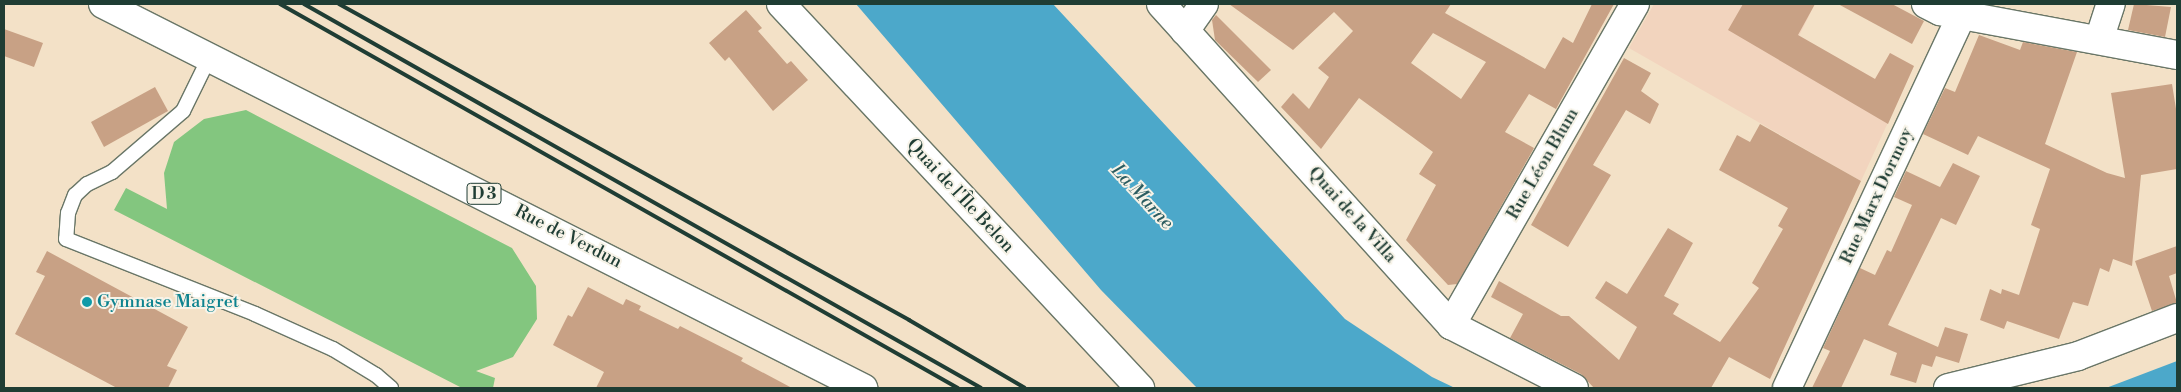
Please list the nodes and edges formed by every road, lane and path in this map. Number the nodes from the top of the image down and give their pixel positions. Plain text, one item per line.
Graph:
1 (103, 4) edge
2 (139, 4) edge
3 (781, 4) edge
4 (1161, 4) edge
5 (1204, 4) edge
6 (1635, 4) edge
7 (1926, 4) edge
8 (2111, 4) edge
9 (1964, 9) edge
10 (1185, 31) junction
11 (2099, 40) junction
12 (2177, 55) edge
13 (214, 60) junction
14 (2177, 318) edge
15 (1451, 325) junction
16 (391, 388) edge
17 (863, 388) edge
18 (1140, 388) edge
19 (1574, 388) edge
20 (1787, 388) edge
21 (1948, 388) edge

1 - 13 street, Rue de Verdun / D 3
2 - 13 street, Rue de Verdun / D 3
3 - 18 street, Quai de l'Île Belon
4 - 10 street, Quai de la Villa
5 - 10 street
6 - 15 street, Rue Léon Blum
7 - 9 street
8 - 11 street
9 - 11 street
9 - 20 street, Rue Marx Dormoy
10 - 15 street, Quai de la Villa
11 - 12 street
13 - 16 lane
13 - 17 street, Rue de Verdun / D 3
14 - 21 street
15 - 19 street, Quai de la Villa

